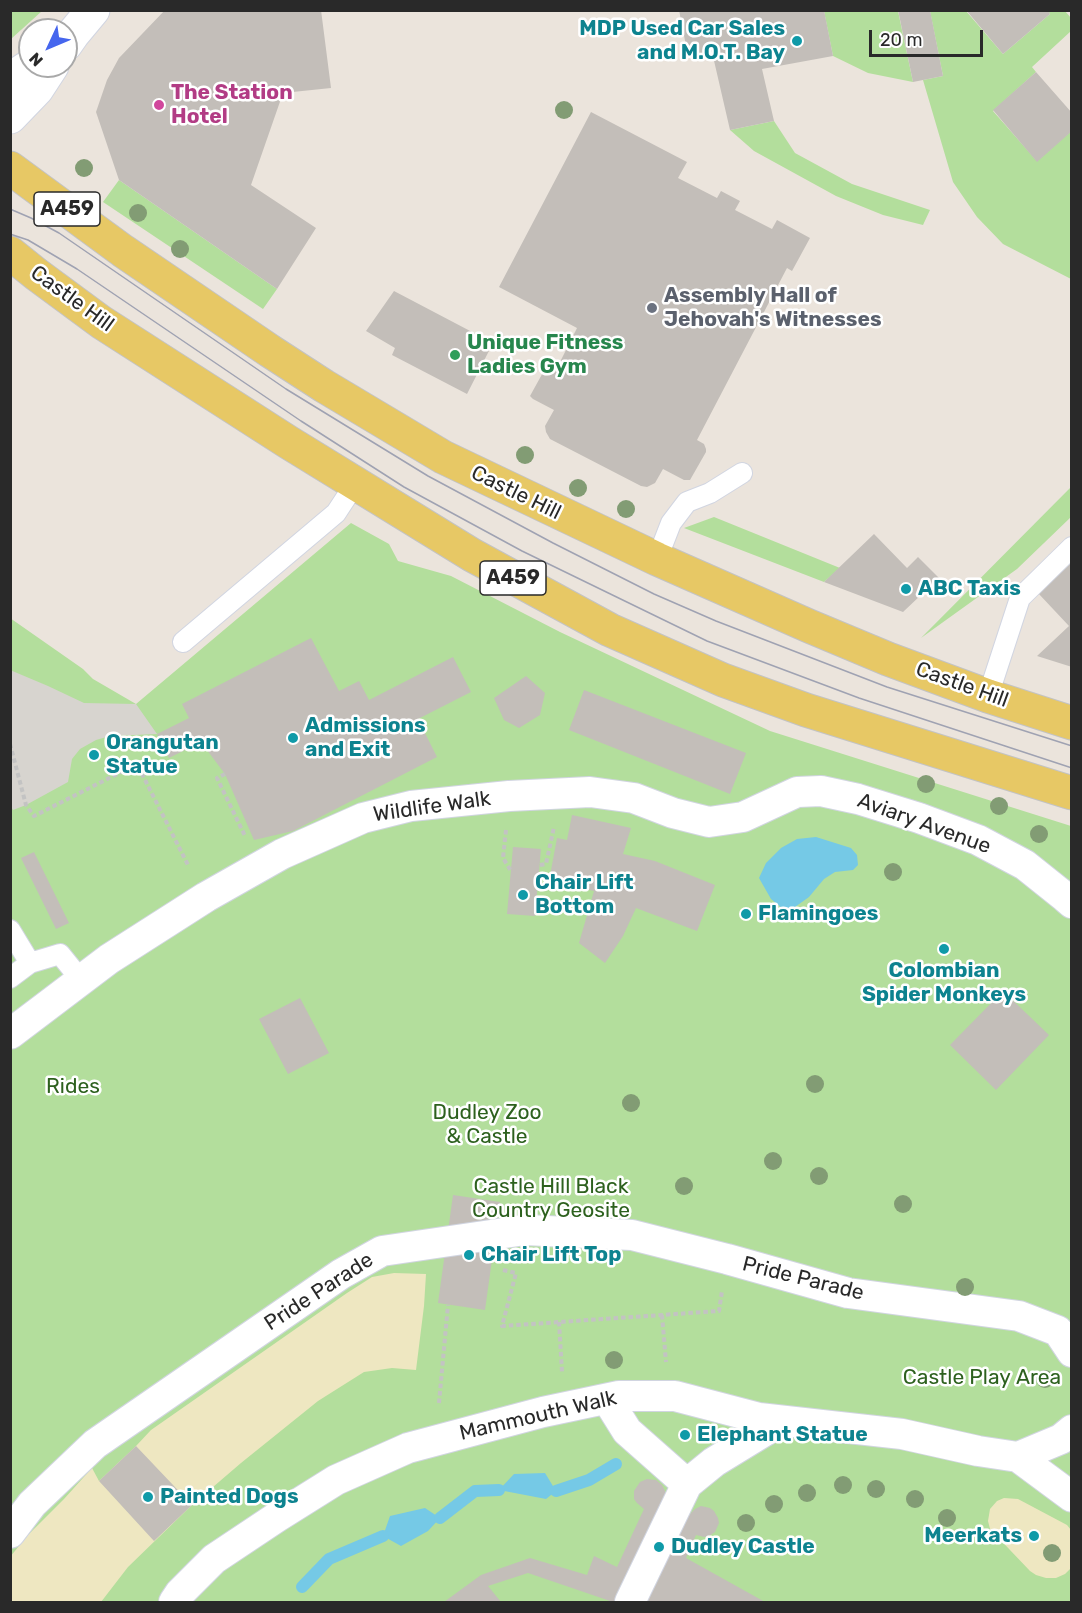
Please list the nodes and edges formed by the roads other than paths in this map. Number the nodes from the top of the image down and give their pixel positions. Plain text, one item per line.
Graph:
1 (44, 78) edge
2 (10, 117) edge
3 (10, 168) edge
4 (10, 252) edge
5 (742, 473) dead end
6 (355, 484) junction
7 (1071, 547) edge
8 (657, 559) junction
9 (183, 642) dead end
10 (988, 696) junction
11 (1071, 723) edge
12 (797, 792) joint
13 (1071, 793) edge
14 (1071, 903) edge
15 (10, 930) edge
16 (30, 963) junction
17 (10, 978) edge
18 (81, 980) junction
19 (10, 1034) edge
20 (1071, 1352) edge
21 (607, 1399) junction
22 (781, 1421) junction
23 (1071, 1430) edge
24 (1018, 1457) junction
25 (687, 1484) junction
26 (1071, 1497) edge
27 (10, 1533) edge
28 (174, 1602) edge
29 (630, 1602) edge

1 - 2 main road
3 - 8 main road, Castle Hill / A459
4 - 6 main road, Castle Hill / A459
5 - 8 lane
6 - 9 lane
6 - 13 main road, Castle Hill / A459
7 - 10 lane
8 - 10 main road, Castle Hill / A459
10 - 11 main road, Castle Hill / A459
12 - 14 street, Aviary Avenue
12 - 18 street, Wildlife Walk
15 - 16 lane
16 - 17 lane
16 - 18 lane
18 - 19 street, Wildlife Walk
20 - 27 street, Pride Parade
21 - 22 street, Mammouth Walk
21 - 25 street
21 - 28 street, Mammouth Walk
22 - 24 street, Mammouth Walk
22 - 25 street
23 - 24 street
24 - 26 street
25 - 29 street

